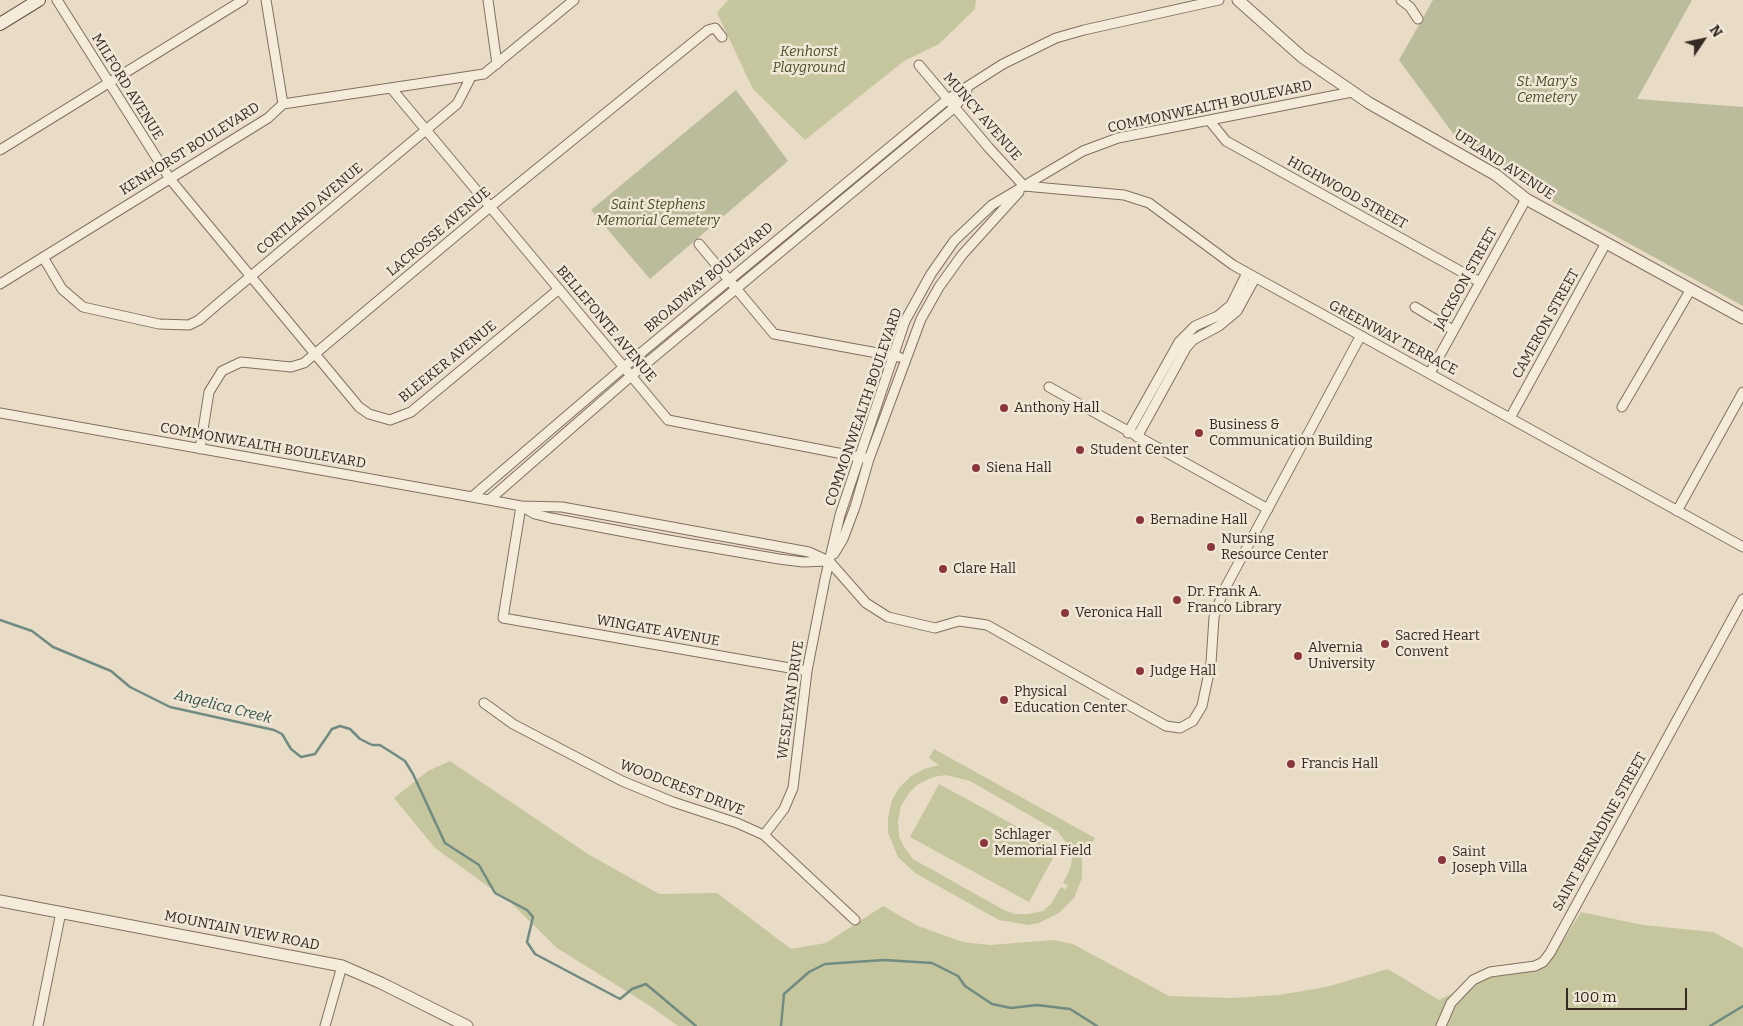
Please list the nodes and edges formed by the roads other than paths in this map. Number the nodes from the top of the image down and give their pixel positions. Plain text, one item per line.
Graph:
1 (39, 0) edge
2 (57, 0) edge
3 (243, 0) edge
4 (266, 0) edge
5 (488, 0) edge
6 (574, 0) edge
7 (1219, 0) edge
8 (1238, 0) edge
9 (1401, 0) edge
10 (1418, 19) dead end
11 (0, 24) edge
12 (722, 37) dead end
13 (497, 64) junction
14 (919, 65) dead end
15 (471, 77) junction
16 (108, 82) junction
17 (391, 88) junction
18 (968, 88) junction
19 (1352, 92) junction
20 (948, 99) junction
21 (283, 104) junction
22 (955, 107) junction
23 (1209, 120) junction
24 (426, 130) junction
25 (0, 150) edge
26 (170, 179) junction
27 (1024, 186) junction
28 (1526, 199) junction
29 (490, 207) junction
30 (1606, 243) junction
31 (699, 244) dead end
32 (43, 257) junction
33 (251, 276) junction
34 (1251, 276) junction
35 (729, 280) junction
36 (1480, 282) junction
37 (0, 284) edge
38 (559, 289) junction
39 (736, 289) junction
40 (1691, 289) junction
41 (1415, 307) dead end
42 (1743, 318) edge
43 (1454, 330) junction
44 (1360, 337) junction
45 (317, 354) junction
46 (894, 356) junction
47 (905, 358) junction
48 (624, 367) junction
49 (1430, 373) junction
50 (631, 376) junction
51 (1049, 387) dead end
52 (1743, 392) edge
53 (350, 394) joint
54 (1622, 407) dead end
55 (0, 413) edge
56 (1510, 418) junction
57 (1128, 433) junction
58 (1137, 438) junction
59 (200, 449) junction
60 (860, 457) junction
61 (870, 459) junction
62 (472, 496) junction
63 (489, 500) junction
64 (521, 506) junction
65 (1268, 509) junction
66 (1677, 511) junction
67 (1743, 547) edge
68 (829, 561) junction
69 (1743, 599) edge
70 (807, 671) junction
71 (484, 703) dead end
72 (764, 836) junction
73 (0, 901) edge
74 (61, 912) junction
75 (855, 920) dead end
76 (342, 966) junction
77 (38, 1026) edge
78 (324, 1026) edge
79 (467, 1026) edge
80 (1441, 1026) edge

1 - 11 main road
2 - 16 street, MILFORD AVENUE
3 - 16 street
4 - 21 street
5 - 13 street
6 - 13 street
7 - 18 street, BROADWAY BOULEVARD
8 - 19 street, UPLAND AVENUE
9 - 10 street
12 - 29 street, LACROSSE AVENUE
13 - 15 street
14 - 20 street, MUNCY AVENUE
15 - 17 street
15 - 24 street, CORTLAND AVENUE
16 - 25 street
16 - 26 street, MILFORD AVENUE
17 - 21 street
17 - 24 street, BELLEFONTE AVENUE
18 - 20 street, BROADWAY BOULEVARD
18 - 22 street, BROADWAY BOULEVARD
19 - 23 street, COMMONWEALTH BOULEVARD
19 - 28 street, UPLAND AVENUE
20 - 22 street, MUNCY AVENUE
20 - 35 street, BROADWAY BOULEVARD
21 - 26 street, KENHORST BOULEVARD
22 - 27 street, MUNCY AVENUE
22 - 39 street, BROADWAY BOULEVARD
23 - 27 street, COMMONWEALTH BOULEVARD
23 - 36 street, HIGHWOOD STREET
24 - 29 street, BELLEFONTE AVENUE
24 - 33 street, CORTLAND AVENUE
26 - 32 street, KENHORST BOULEVARD
26 - 33 street, MILFORD AVENUE
27 - 34 street, GREENWAY TERRACE
27 - 46 street, COMMONWEALTH BOULEVARD
27 - 47 street, COMMONWEALTH BOULEVARD
28 - 30 street, UPLAND AVENUE
28 - 36 street, JACKSON STREET
29 - 38 street, BELLEFONTE AVENUE
29 - 45 street, LACROSSE AVENUE
30 - 40 street, UPLAND AVENUE
30 - 56 street, CAMERON STREET
31 - 35 street
32 - 33 street, CORTLAND AVENUE
32 - 37 street, KENHORST BOULEVARD
33 - 45 street, MILFORD AVENUE
34 - 44 street, GREENWAY TERRACE
34 - 57 street
34 - 58 street
35 - 39 street
35 - 48 street, BROADWAY BOULEVARD
36 - 43 street, JACKSON STREET
38 - 48 street, BELLEFONTE AVENUE
38 - 53 street, BLEEKER AVENUE
39 - 46 street
39 - 50 street, BROADWAY BOULEVARD
40 - 42 street, UPLAND AVENUE
40 - 54 street
41 - 43 street
43 - 49 street, JACKSON STREET
44 - 49 street, GREENWAY TERRACE
44 - 65 street
45 - 53 street, MILFORD AVENUE
45 - 59 street, LACROSSE AVENUE
46 - 47 street
46 - 60 street, COMMONWEALTH BOULEVARD
47 - 61 street, COMMONWEALTH BOULEVARD
48 - 50 street, BELLEFONTE AVENUE
48 - 62 street, BROADWAY BOULEVARD
49 - 56 street, GREENWAY TERRACE
50 - 60 street, BELLEFONTE AVENUE
50 - 63 street, BROADWAY BOULEVARD
51 - 57 street
52 - 66 street
55 - 59 street, COMMONWEALTH BOULEVARD
56 - 66 street, GREENWAY TERRACE
57 - 58 street
58 - 65 street
59 - 62 street, COMMONWEALTH BOULEVARD
60 - 61 street, BELLEFONTE AVENUE
60 - 68 street, COMMONWEALTH BOULEVARD
61 - 68 street, COMMONWEALTH BOULEVARD
62 - 63 street, COMMONWEALTH BOULEVARD
63 - 64 street, COMMONWEALTH BOULEVARD
64 - 68 street, COMMONWEALTH BOULEVARD
64 - 70 street, WINGATE AVENUE
65 - 68 street
66 - 67 street, GREENWAY TERRACE
68 - 70 street, WESLEYAN DRIVE
69 - 80 street, SAINT BERNADINE STREET
70 - 72 street, WESLEYAN DRIVE
71 - 72 street, WOODCREST DRIVE
72 - 75 street, WOODCREST DRIVE
73 - 74 street, MOUNTAIN VIEW ROAD
74 - 76 street, MOUNTAIN VIEW ROAD
74 - 77 street
76 - 78 street
76 - 79 street, MOUNTAIN VIEW ROAD

